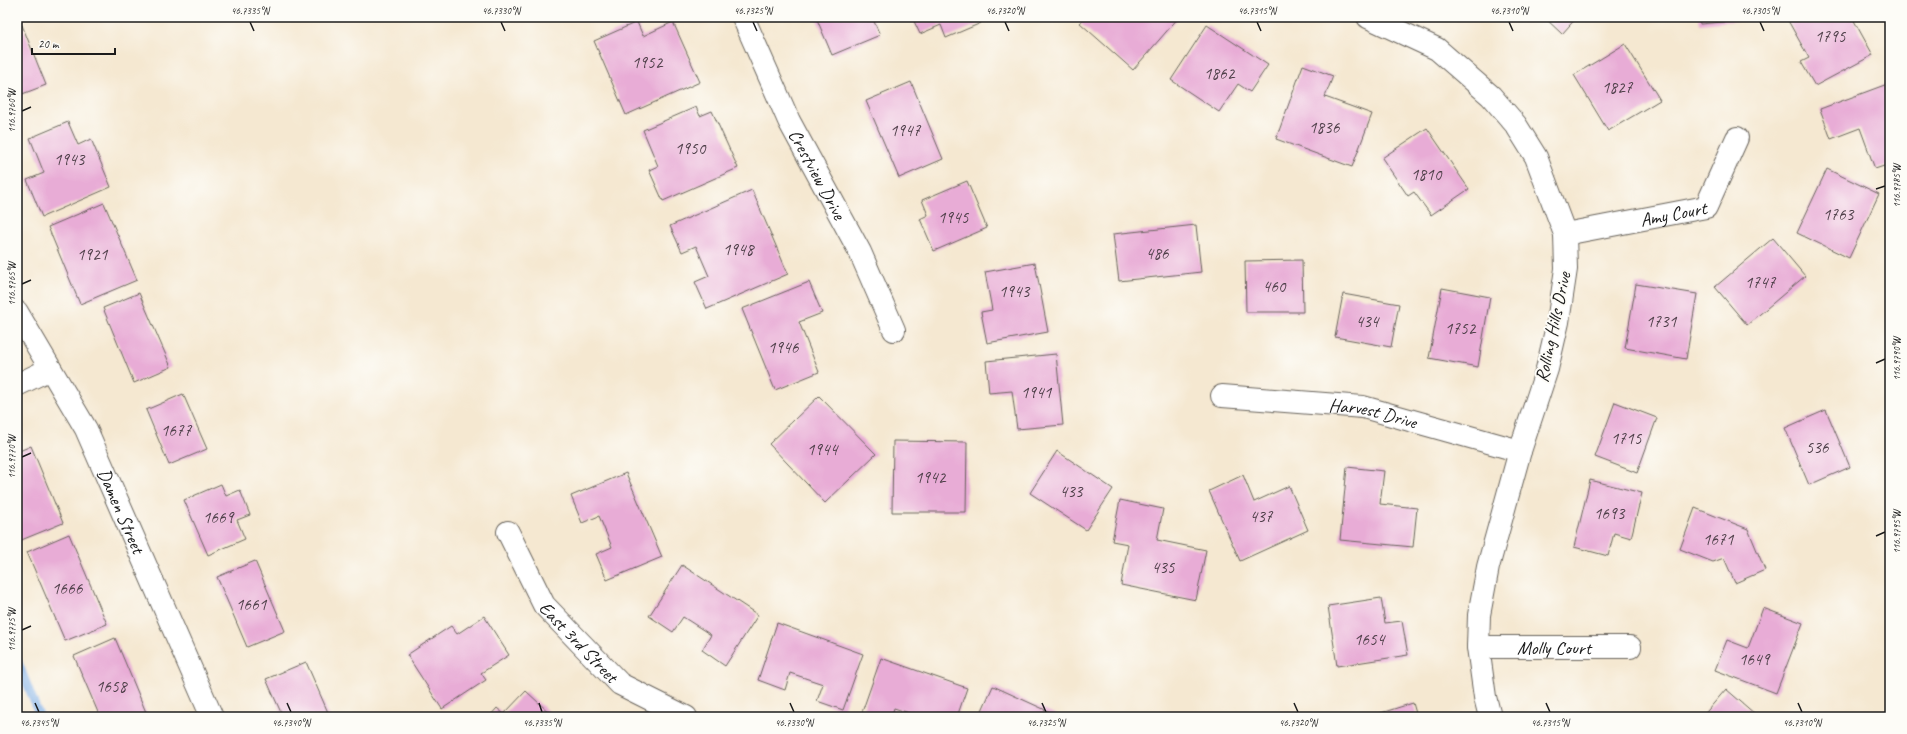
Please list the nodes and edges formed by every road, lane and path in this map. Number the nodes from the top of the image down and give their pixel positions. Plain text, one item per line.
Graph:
1 (743, 17) edge
2 (1368, 17) edge
3 (1737, 138) dead end
4 (1566, 234) junction
5 (17, 312) edge
6 (894, 330) dead end
7 (50, 369) junction
8 (17, 385) edge
9 (1222, 396) dead end
10 (1520, 451) junction
11 (508, 532) dead end
12 (1478, 647) junction
13 (1630, 647) dead end
14 (212, 717) edge
15 (686, 717) edge
16 (1490, 717) edge

1 - 6 street, Crestview Drive
2 - 4 street, Rolling Hills Drive
3 - 4 street, Amy Court
4 - 10 street, Rolling Hills Drive
5 - 7 street, Damen Street
7 - 8 street
7 - 14 street, Damen Street
9 - 10 street, Harvest Drive
10 - 12 street, Rolling Hills Drive
11 - 15 street, East 3rd Street
12 - 13 street, Molly Court
12 - 16 street, Rolling Hills Drive

